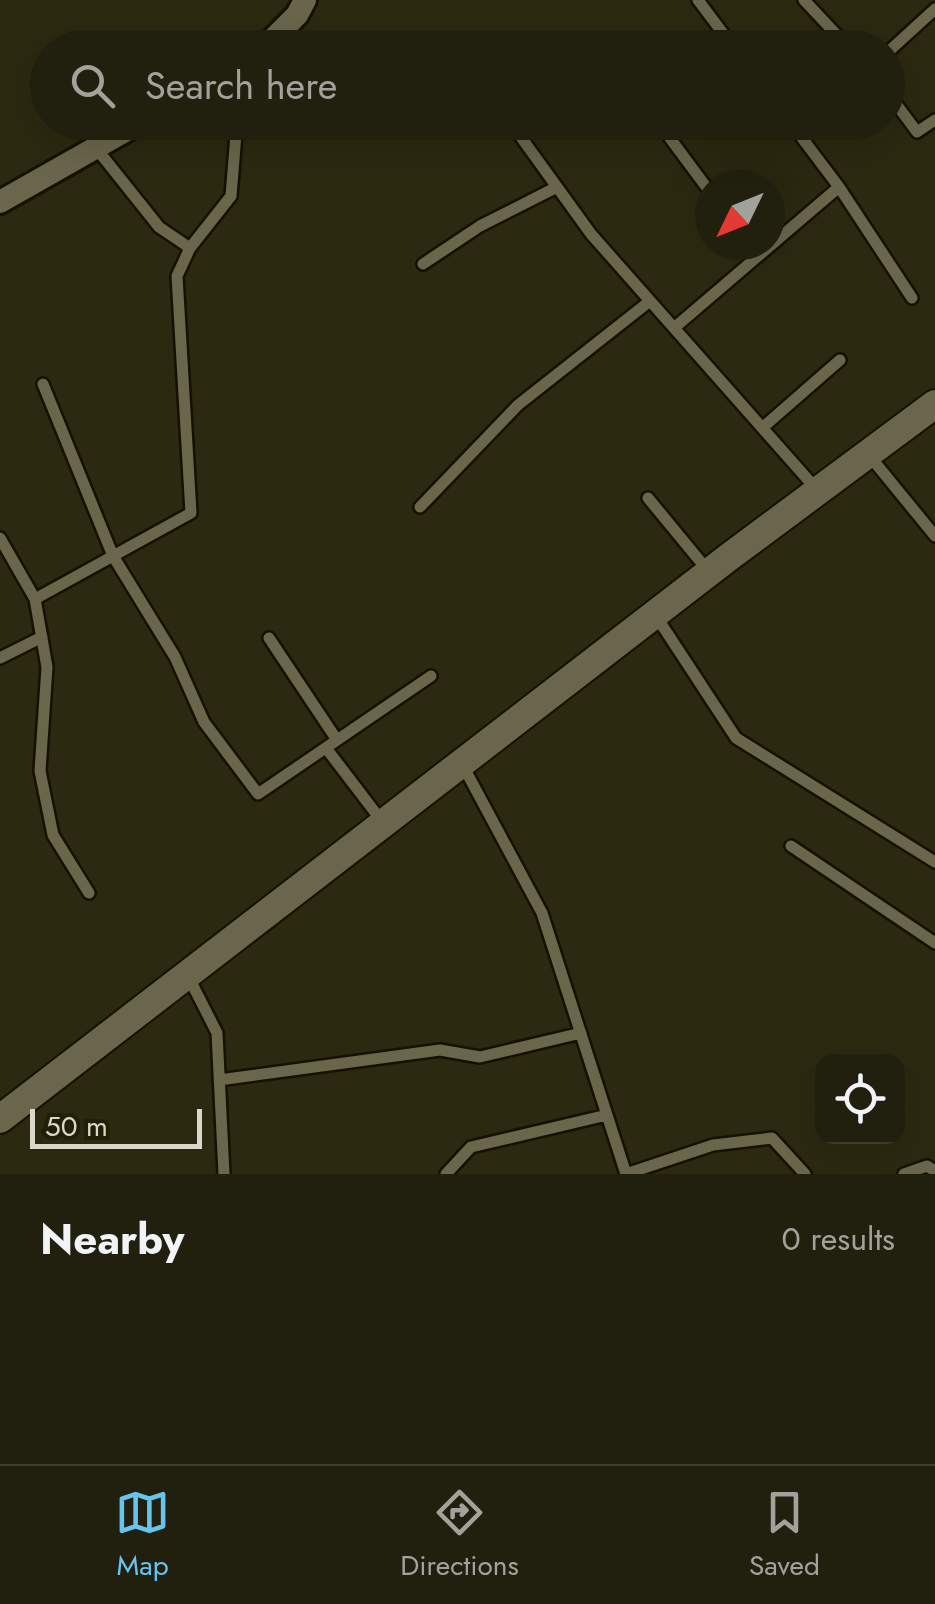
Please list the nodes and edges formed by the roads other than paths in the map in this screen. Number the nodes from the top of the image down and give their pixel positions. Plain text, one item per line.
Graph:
1 (305, 0) edge
2 (698, 0) edge
3 (804, 0) edge
4 (935, 9) edge
5 (282, 30) edge
6 (720, 30) edge
7 (832, 30) edge
8 (905, 36) edge
9 (905, 116) edge
10 (935, 120) edge
11 (110, 140) edge
12 (236, 140) edge
13 (523, 140) edge
14 (671, 140) edge
15 (803, 140) edge
16 (96, 148) junction
17 (695, 172) edge
18 (556, 187) junction
19 (838, 187) junction
20 (0, 202) edge
21 (785, 227) edge
22 (190, 248) junction
23 (744, 260) edge
24 (423, 264) dead end
25 (912, 298) dead end
26 (650, 301) junction
27 (674, 328) junction
28 (840, 360) dead end
29 (42, 384) dead end
30 (935, 404) edge
31 (762, 428) junction
32 (868, 454) junction
33 (818, 491) junction
34 (648, 498) dead end
35 (420, 507) dead end
36 (935, 536) edge
37 (0, 538) edge
38 (113, 556) junction
39 (709, 572) junction
40 (36, 598) junction
41 (655, 615) junction
42 (42, 637) junction
43 (269, 638) dead end
44 (0, 658) edge
45 (431, 676) dead end
46 (332, 744) junction
47 (462, 764) junction
48 (384, 824) junction
49 (790, 846) dead end
50 (935, 862) edge
51 (89, 893) dead end
52 (935, 943) edge
53 (188, 975) junction
54 (581, 1033) junction
55 (219, 1080) junction
56 (2, 1112) edge
57 (607, 1115) junction
58 (935, 1171) edge
59 (224, 1174) edge
60 (446, 1174) edge
61 (626, 1174) edge
62 (805, 1174) edge
63 (904, 1174) edge

1 - 5 street
2 - 6 lane
3 - 7 lane
4 - 8 lane
9 - 10 lane
11 - 16 street
12 - 22 lane
13 - 18 lane
14 - 17 lane
15 - 19 lane
16 - 20 street
16 - 22 lane
18 - 24 lane
18 - 26 lane
19 - 21 lane
19 - 25 lane
22 - 38 lane
23 - 27 lane
26 - 27 lane
26 - 35 lane
27 - 31 lane
28 - 31 lane
29 - 38 lane
30 - 32 street
31 - 33 lane
32 - 33 street
32 - 36 lane
33 - 39 street
34 - 39 lane
37 - 40 lane
38 - 40 lane
38 - 46 lane
39 - 41 street
40 - 42 lane
41 - 47 street
41 - 50 lane
42 - 44 lane
42 - 51 lane
43 - 46 lane
45 - 46 lane
46 - 48 lane
47 - 48 street
47 - 54 lane
48 - 53 street
49 - 52 lane
53 - 55 lane
53 - 56 street
54 - 55 lane
54 - 57 lane
55 - 59 lane
57 - 60 lane
57 - 61 lane
58 - 63 lane
61 - 62 lane

